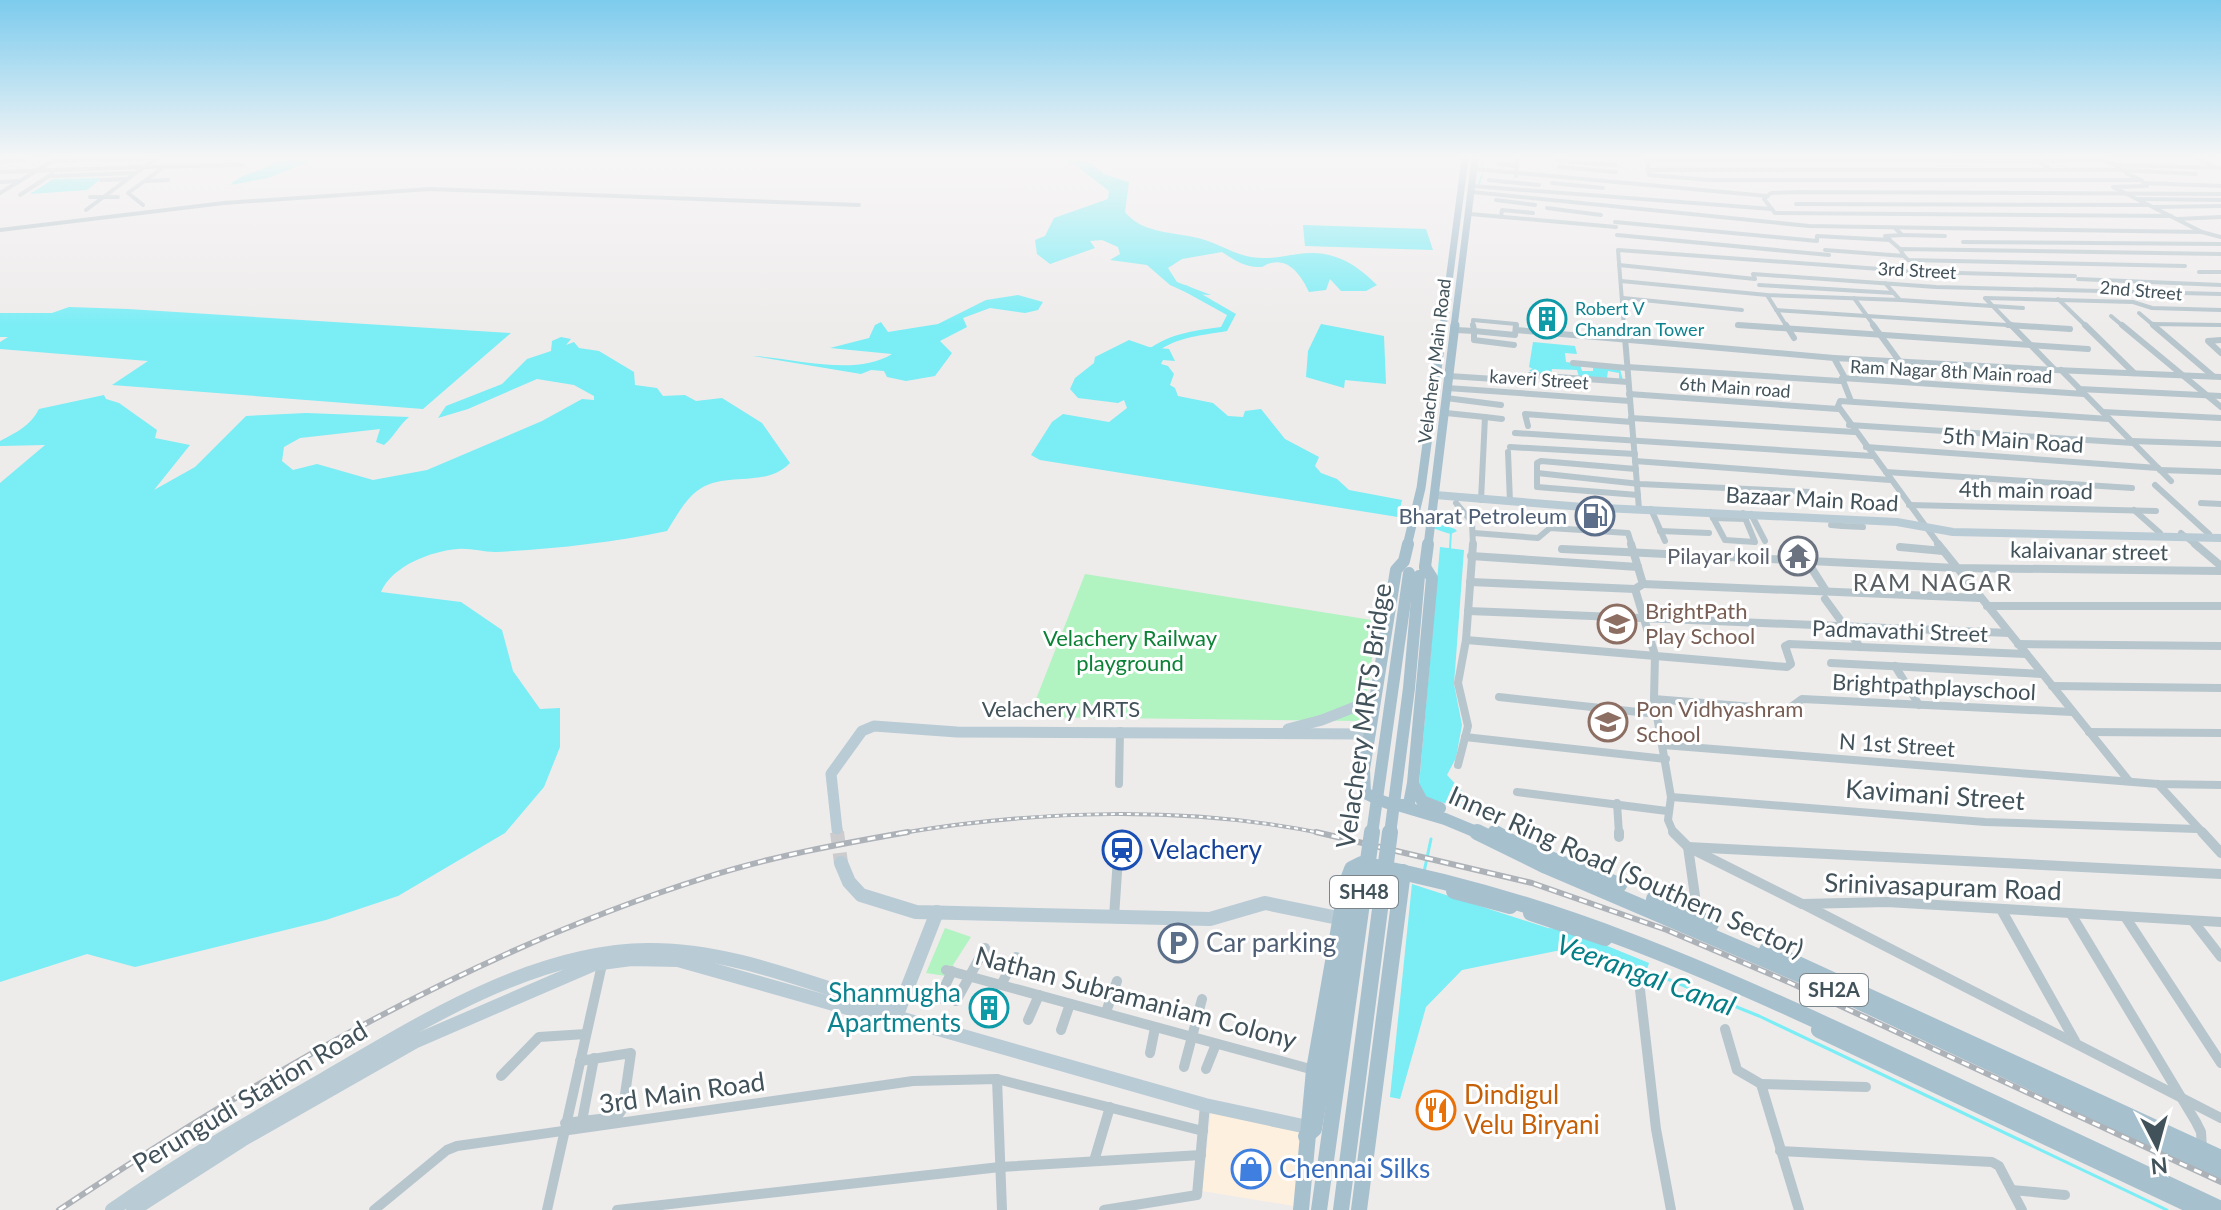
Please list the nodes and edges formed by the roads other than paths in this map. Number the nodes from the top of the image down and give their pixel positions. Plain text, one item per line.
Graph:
1 (113, 215) edge
2 (1457, 215) edge
3 (1470, 215) edge
4 (1485, 215) edge
5 (1511, 215) edge
6 (1516, 215) edge
7 (1545, 215) edge
8 (1557, 215) edge
9 (1566, 215) edge
10 (1589, 215) edge
11 (1601, 215) edge
12 (1615, 215) edge
13 (1732, 215) edge
14 (1778, 215) edge
15 (1950, 215) edge
16 (2170, 215) edge
17 (2173, 217) junction
18 (2221, 217) edge
19 (1556, 220) junction
20 (1544, 221) junction
21 (1564, 221) junction
22 (1589, 223) junction
23 (1784, 223) junction
24 (1616, 224) junction
25 (1600, 226) junction
26 (1895, 228) junction
27 (0, 230) edge
28 (2202, 232) junction
29 (1617, 235) junction
30 (1902, 235) junction
31 (1945, 236) dead end
32 (2221, 237) edge
33 (1890, 240) junction
34 (1817, 241) junction
35 (1963, 242) dead end
36 (2221, 244) edge
37 (1900, 249) junction
38 (1618, 250) junction
39 (1827, 253) junction
40 (2221, 254) edge
41 (1906, 258) junction
42 (2059, 263) junction
43 (1619, 265) junction
44 (2185, 266) dead end
45 (1839, 267) junction
46 (1921, 272) junction
47 (2199, 272) dead end
48 (2221, 272) edge
49 (2077, 278) junction
50 (1755, 279) junction
51 (1621, 281) junction
52 (1885, 283) junction
53 (1759, 285) junction
54 (2221, 285) edge
55 (1936, 287) junction
56 (2091, 290) junction
57 (1894, 293) junction
58 (1766, 295) junction
59 (2220, 295) edge
60 (1623, 298) junction
61 (1854, 298) junction
62 (2058, 299) junction
63 (1900, 300) junction
64 (1445, 301) junction
65 (1459, 303) junction
66 (1993, 307) junction
67 (2023, 308) dead end
68 (1742, 310) dead end
69 (1776, 310) junction
70 (2221, 310) edge
71 (2139, 313) dead end
72 (2111, 316) dead end
73 (1869, 317) junction
74 (2152, 324) junction
75 (1738, 325) dead end
76 (2012, 325) junction
77 (2221, 325) edge
78 (1786, 328) junction
79 (1456, 329) junction
80 (2070, 329) dead end
81 (1516, 330) junction
82 (1474, 331) junction
83 (1880, 335) junction
84 (1794, 338) dead end
85 (2221, 340) edge
86 (1627, 342) junction
87 (1514, 345) dead end
88 (2031, 346) junction
89 (2088, 349) dead end
90 (2221, 353) edge
91 (1834, 358) junction
92 (1900, 362) junction
93 (1573, 363) dead end
94 (1627, 368) junction
95 (2058, 370) junction
96 (2135, 373) junction
97 (1530, 375) dead end
98 (1449, 376) junction
99 (2181, 376) junction
100 (2217, 377) edge
101 (1842, 379) junction
102 (1510, 380) dead end
103 (1628, 382) junction
104 (1447, 388) junction
105 (2082, 391) junction
106 (2206, 396) junction
107 (2221, 396) edge
108 (1446, 398) junction
109 (1630, 398) junction
110 (1851, 401) junction
111 (1501, 405) dead end
112 (2221, 407) edge
113 (1838, 409) junction
114 (2102, 412) junction
115 (1446, 413) junction
116 (1485, 417) junction
117 (2221, 418) edge
118 (1502, 419) dead end
119 (2109, 419) junction
120 (1632, 420) junction
121 (1849, 425) junction
122 (1528, 426) dead end
123 (1854, 432) junction
124 (1515, 433) dead end
125 (1633, 441) junction
126 (2132, 442) junction
127 (2221, 444) edge
128 (1866, 447) junction
129 (1872, 456) junction
130 (1635, 461) junction
131 (2159, 469) junction
132 (1886, 472) junction
133 (2221, 472) edge
134 (1537, 473) junction
135 (1890, 480) junction
136 (2171, 481) dead end
137 (1637, 484) junction
138 (2155, 485) dead end
139 (1537, 487) junction
140 (2132, 488) dead end
141 (1810, 492) dead end
142 (1638, 495) junction
143 (1481, 500) junction
144 (1510, 502) junction
145 (1434, 503) junction
146 (1456, 503) junction
147 (2201, 503) dead end
148 (1538, 504) junction
149 (2221, 504) edge
150 (1909, 505) junction
151 (1583, 507) junction
152 (1639, 509) junction
153 (1651, 509) junction
154 (2138, 510) junction
155 (2156, 511) dead end
156 (1712, 515) junction
157 (1746, 515) junction
158 (1837, 523) junction
159 (1863, 527) dead end
160 (1926, 527) junction
161 (1660, 531) junction
162 (1474, 533) junction
163 (1709, 533) dead end
164 (2160, 533) junction
165 (2209, 534) junction
166 (2184, 535) junction
167 (2221, 537) edge
168 (1665, 541) dead end
169 (1763, 541) dead end
170 (1900, 547) dead end
171 (1562, 549) dead end
172 (1943, 551) junction
173 (1635, 554) junction
174 (1471, 556) junction
175 (1807, 561) junction
176 (1638, 567) junction
177 (1956, 568) junction
178 (2221, 568) edge
179 (1414, 569) junction
180 (1470, 582) junction
181 (1643, 584) junction
182 (1635, 589) junction
183 (1826, 595) junction
184 (1981, 598) junction
185 (1987, 606) junction
186 (2221, 606) edge
187 (1468, 611) junction
188 (1646, 619) junction
189 (1844, 626) junction
190 (2009, 633) junction
191 (1466, 640) junction
192 (2018, 644) junction
193 (2221, 646) edge
194 (1860, 647) junction
195 (2026, 654) junction
196 (1655, 655) junction
197 (1831, 663) dead end
198 (1895, 666) junction
199 (2042, 674) junction
200 (2052, 686) junction
201 (2221, 688) edge
202 (1499, 697) dead end
203 (1375, 699) junction
204 (1654, 699) junction
205 (1919, 705) junction
206 (2073, 712) junction
207 (1657, 714) junction
208 (1120, 731) junction
209 (2089, 732) junction
210 (1274, 733) junction
211 (2221, 733) edge
212 (1370, 734) junction
213 (1465, 737) junction
214 (1663, 745) junction
215 (1666, 759) junction
216 (1458, 765) dead end
217 (2129, 781) junction
218 (1413, 783) junction
219 (1119, 784) dead end
220 (2158, 784) junction
221 (2221, 785) edge
222 (1517, 792) dead end
223 (1671, 797) junction
224 (1617, 803) junction
225 (1401, 806) junction
226 (1422, 807) junction
227 (1667, 811) junction
228 (837, 829) tunnel mouth
229 (2197, 829) junction
230 (1619, 837) dead end
231 (2216, 840) edge
232 (1119, 843) dead end
233 (1688, 847) junction
234 (2221, 853) edge
235 (841, 863) tunnel mouth
236 (2221, 874) edge
237 (1408, 876) junction
238 (1802, 904) junction
239 (1692, 910) junction
240 (2002, 911) junction
241 (937, 912) junction
242 (2071, 914) junction
243 (1114, 917) junction
244 (2126, 918) junction
245 (1345, 919) junction
246 (2193, 921) junction
247 (2221, 922) edge
248 (1578, 924) junction
249 (985, 948) dead end
250 (1016, 957) dead end
251 (2221, 957) edge
252 (601, 969) dead end
253 (969, 976) junction
254 (1117, 981) dead end
255 (1639, 981) dead end
256 (1002, 983) junction
257 (1039, 995) junction
258 (939, 999) dead end
259 (1202, 999) dead end
260 (956, 1001) dead end
261 (1070, 1004) junction
262 (1106, 1012) junction
263 (896, 1017) junction
264 (1028, 1020) dead end
265 (1155, 1028) junction
266 (1725, 1029) dead end
267 (1061, 1030) dead end
268 (415, 1034) junction
269 (586, 1034) junction
270 (1191, 1037) junction
271 (2076, 1043) junction
272 (1216, 1044) junction
273 (1150, 1053) dead end
274 (594, 1058) junction
275 (580, 1061) junction
276 (2221, 1063) edge
277 (1184, 1067) dead end
278 (1206, 1069) dead end
279 (1314, 1070) junction
280 (501, 1076) dead end
281 (590, 1078) junction
282 (997, 1079) junction
283 (576, 1080) junction
284 (1761, 1084) junction
285 (1866, 1087) dead end
286 (2180, 1097) junction
287 (1205, 1105) junction
288 (585, 1106) junction
289 (1110, 1107) junction
290 (569, 1108) junction
291 (2221, 1118) edge
292 (582, 1121) junction
293 (564, 1128) junction
294 (1309, 1130) junction
295 (1203, 1131) junction
296 (1780, 1151) junction
297 (2202, 1151) junction
298 (1201, 1155) junction
299 (2221, 1158) edge
300 (1094, 1161) junction
301 (1000, 1167) junction
302 (2221, 1171) edge
303 (2012, 1190) junction
304 (2065, 1195) dead end
305 (2221, 1209) edge
306 (112, 1210) edge
307 (133, 1210) edge
308 (374, 1210) edge
309 (547, 1210) edge
310 (617, 1210) edge
311 (1002, 1210) edge
312 (1104, 1210) edge
313 (1301, 1210) edge
314 (1319, 1210) edge
315 (1341, 1210) edge
316 (1359, 1210) edge
317 (1671, 1210) edge
318 (1799, 1210) edge
319 (2022, 1210) edge
320 (2201, 1210) edge

1 - 27 street
2 - 64 main road, Velachery Main Road / SH48
3 - 65 main road, Velachery Main Road / SH48
4 - 5 street
6 - 20 street
7 - 20 street
8 - 19 street
9 - 21 street
10 - 22 street
11 - 25 street
12 - 24 street
13 - 23 street
14 - 23 street
15 - 17 street
16 - 17 street
17 - 18 street
17 - 28 street
19 - 20 street
19 - 21 street
21 - 22 street
22 - 25 street
23 - 26 street
24 - 25 street
24 - 29 street
24 - 34 street
26 - 28 street
26 - 30 street
28 - 32 street
29 - 38 street
29 - 39 street
30 - 31 street
30 - 33 street
33 - 34 street
33 - 37 street
34 - 39 street
35 - 36 street
37 - 40 street
37 - 41 street
38 - 43 street
38 - 45 street
39 - 41 street
39 - 45 street
41 - 42 street
41 - 46 street
42 - 44 street
42 - 49 street
43 - 50 street, 3rd Street
43 - 51 street
45 - 46 street
46 - 49 street
46 - 55 street
47 - 48 street
49 - 54 street
49 - 56 street
50 - 52 street, 3rd Street
50 - 53 street
51 - 58 street
51 - 60 street
52 - 55 street, 3rd Street
52 - 57 street
53 - 57 street
53 - 58 street
55 - 56 street, 3rd Street
56 - 59 street, 3rd Street
57 - 63 street
58 - 61 street
58 - 69 street
60 - 68 street
60 - 86 street
61 - 63 street
61 - 73 street
62 - 66 street, 2nd Street
62 - 70 street, 2nd Street
62 - 96 street
63 - 66 street
64 - 65 main road
64 - 179 main road, Velachery Main Road / SH48
65 - 79 main road, Velachery Main Road / SH48
66 - 67 street
66 - 76 street
69 - 73 street
69 - 78 street
71 - 74 street
72 - 99 street
73 - 76 street
73 - 83 street
74 - 77 street
74 - 100 street
75 - 78 street
76 - 80 street
76 - 88 street
78 - 83 street
78 - 84 street
79 - 82 street
79 - 98 main road, Velachery Main Road / SH48
81 - 82 street
81 - 82 street
81 - 86 street
82 - 87 street
83 - 88 street
83 - 92 street
85 - 90 street
86 - 91 street
86 - 94 street
88 - 89 street
88 - 95 street
91 - 92 street
91 - 101 street
92 - 95 street
93 - 94 street
94 - 101 street
94 - 103 street
95 - 96 street
95 - 105 street
96 - 99 street
97 - 103 street
98 - 102 street
98 - 104 main road, Velachery Main Road / SH48
99 - 100 street
99 - 106 street
101 - 105 street, Ram Nagar 8th Main road
101 - 110 street, Ram Nagar 8th Main road
103 - 109 street
104 - 108 main road, Velachery Main Road / SH48
104 - 109 street, kaveri Street
105 - 106 street, Ram Nagar 8th Main road
105 - 114 street
106 - 107 street, Ram Nagar 8th Main road
106 - 112 street
108 - 111 street
108 - 115 main road, Velachery Main Road / SH48
109 - 113 street, 6th Main road
109 - 120 street
110 - 113 street
110 - 119 street
113 - 121 street
114 - 117 street
114 - 119 street
115 - 116 street
115 - 145 main road, Velachery Main Road / SH48
116 - 118 street
116 - 143 street
119 - 126 street
120 - 122 street
120 - 123 street
120 - 125 street
121 - 123 street
121 - 126 street
123 - 128 street
124 - 125 street
125 - 129 street
125 - 130 street
126 - 127 street
126 - 131 street
128 - 129 street
128 - 131 street, 5th Main Road
129 - 132 street
130 - 134 street
130 - 135 street
130 - 137 street
130 - 144 street
131 - 133 street, 5th Main Road
131 - 136 street
132 - 135 street
132 - 140 street
134 - 137 street
134 - 139 street
135 - 150 street
137 - 141 street
137 - 142 street
138 - 165 street
139 - 142 street
139 - 148 street
142 - 152 street
143 - 144 street, Bazaar Main Road
143 - 145 street, Bazaar Main Road
144 - 148 street, Bazaar Main Road
145 - 146 street
145 - 179 main road, Velachery Main Road / SH48
146 - 151 street
146 - 162 street
147 - 149 street
148 - 151 street, Bazaar Main Road
150 - 154 street, 4th main road
150 - 160 street
151 - 152 street, Bazaar Main Road
152 - 153 street, Bazaar Main Road
153 - 156 street, Bazaar Main Road
153 - 161 street
154 - 155 street, 4th main road
154 - 164 street
156 - 157 street, Bazaar Main Road
156 - 157 street
157 - 158 street, Bazaar Main Road
157 - 169 street
158 - 159 street
158 - 160 street, Bazaar Main Road
160 - 164 street
160 - 166 street, Bazaar Main Road
160 - 172 street
161 - 163 street
161 - 168 street
162 - 173 street
162 - 174 street
164 - 166 street
165 - 166 street
165 - 167 street
166 - 167 street
166 - 178 street
170 - 172 street
171 - 173 street, kalaivanar street
172 - 177 street
173 - 175 street, kalaivanar street
173 - 176 street
174 - 176 street
174 - 180 street
175 - 177 street, kalaivanar street
175 - 183 street
176 - 181 street
177 - 178 street, kalaivanar street
177 - 184 street
179 - 203 main road
179 - 218 main road
179 - 314 main road, Velachery MRTS Bridge / SH48, bridge
179 - 315 main road, Velachery MRTS Bridge / SH48, bridge
180 - 182 street
180 - 187 street
181 - 182 street
181 - 183 street
182 - 188 street
183 - 184 street
183 - 189 street
184 - 185 street
185 - 186 street
185 - 190 street
187 - 188 street
187 - 191 street
188 - 189 street
188 - 196 street
189 - 190 street
189 - 194 street
190 - 192 street
191 - 196 street
191 - 213 street
192 - 193 street
192 - 195 street
194 - 195 street, Padmavathi Street
194 - 196 street, Padmavathi Street
195 - 199 street
196 - 204 street
197 - 198 street
198 - 199 street
198 - 205 street
199 - 200 street
200 - 201 street
200 - 206 street
202 - 207 street
203 - 210 street
203 - 212 main road
204 - 205 street, Brightpathplayschool
204 - 207 street
205 - 206 street, Brightpathplayschool
206 - 209 street
207 - 214 street
208 - 210 street, Velachery MRTS
208 - 219 street
208 - 228 street, Velachery MRTS
209 - 211 street
209 - 217 street
210 - 212 street, Velachery MRTS
212 - 225 main road, Inner Ring Road (Southern Sector)
213 - 215 street
213 - 216 street
214 - 215 street
214 - 217 street, N 1st Street
215 - 223 street
217 - 220 street, N 1st Street
218 - 225 main road
218 - 226 main road, Inner Ring Road (Southern Sector)
220 - 221 street, N 1st Street
220 - 229 street
222 - 224 street
223 - 227 street
223 - 229 street, Kavimani Street
224 - 227 street
224 - 230 street
225 - 226 main road, Inner Ring Road (Southern Sector) / SH2A
226 - 239 main road, Inner Ring Road (Southern Sector) / SH2A
227 - 233 street
229 - 231 street
231 - 234 street
232 - 243 street
233 - 236 street
233 - 238 street, Srinivasapuram Road
233 - 239 street
235 - 241 street
237 - 245 main road, SH2A
237 - 248 main road, SH2A
237 - 316 main road
238 - 240 street, Srinivasapuram Road
238 - 271 street
239 - 297 main road, Inner Ring Road (Southern Sector) / SH2A
240 - 242 street, Srinivasapuram Road
240 - 271 street
241 - 243 street
241 - 263 street
242 - 244 street, Srinivasapuram Road
242 - 286 street
243 - 245 street
244 - 246 street, Srinivasapuram Road
244 - 276 street
245 - 279 main road
245 - 294 main road, SH2A
246 - 247 street, Srinivasapuram Road
246 - 251 street
248 - 305 main road, SH2A
248 - 320 main road, SH2A
249 - 253 street
250 - 256 street
252 - 269 street
253 - 256 street, Nathan Subramaniam Colony
253 - 258 street, Nathan Subramaniam Colony
253 - 260 street
254 - 262 street
255 - 317 street
256 - 257 street, Nathan Subramaniam Colony
257 - 261 street, Nathan Subramaniam Colony
257 - 264 street
259 - 270 street
261 - 262 street, Nathan Subramaniam Colony
261 - 267 street
262 - 265 street, Nathan Subramaniam Colony
263 - 268 street
263 - 287 street
265 - 270 street, Nathan Subramaniam Colony
265 - 273 street
266 - 284 street
268 - 306 street, Perungudi Station Road
268 - 307 street, Perungudi Station Road
269 - 275 street
269 - 280 street
270 - 272 street, Nathan Subramaniam Colony
270 - 277 street
271 - 286 street
272 - 278 street
272 - 279 street, Nathan Subramaniam Colony
274 - 275 street
274 - 281 street
274 - 292 street
275 - 283 street
279 - 294 main road
281 - 283 street
281 - 288 street
282 - 289 street, 3rd Main Road
282 - 293 street, 3rd Main Road
282 - 301 street
283 - 290 street
284 - 285 street
284 - 296 street
286 - 291 street
286 - 297 street
287 - 294 street
287 - 295 street
288 - 290 street
288 - 292 street
289 - 295 street, 3rd Main Road
289 - 300 street
290 - 293 street
292 - 293 street
293 - 308 street, 3rd Main Road
293 - 309 street
294 - 313 main road
295 - 298 street
296 - 303 street
296 - 318 street
297 - 299 main road, Inner Ring Road (Southern Sector) / SH2A
297 - 302 main road, Inner Ring Road (Southern Sector) / SH2A
298 - 300 street
298 - 312 street
300 - 301 street
301 - 310 street
301 - 311 street
303 - 304 street
303 - 319 street

